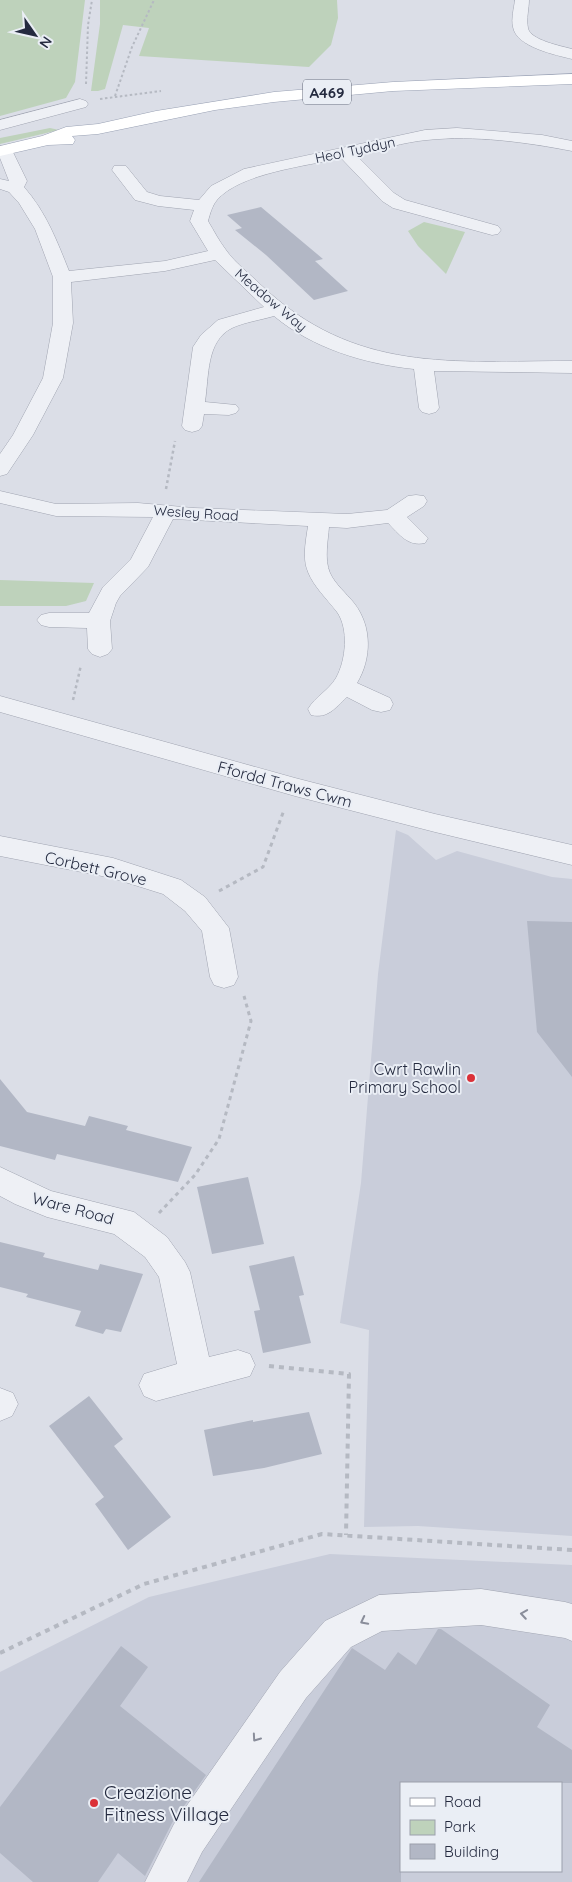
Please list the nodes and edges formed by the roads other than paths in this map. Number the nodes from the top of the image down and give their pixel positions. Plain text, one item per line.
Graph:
1 (522, 0) edge
2 (572, 54) edge
3 (572, 79) edge
4 (80, 104) road end
5 (0, 125) edge
6 (572, 146) edge
7 (2, 150) edge
8 (344, 152) junction
9 (120, 170) dead end
10 (7, 186) edge
11 (202, 206) junction
12 (476, 210) dead end
13 (464, 223) junction
14 (492, 230) dead end
15 (219, 254) junction
16 (62, 277) junction
17 (278, 309) junction
18 (424, 365) junction
19 (572, 367) edge
20 (429, 408) dead end
21 (229, 409) dead end
22 (0, 470) edge
23 (0, 497) edge
24 (416, 501) dead end
25 (163, 512) junction
26 (393, 516) junction
27 (318, 520) junction
28 (416, 538) dead end
29 (50, 620) dead end
30 (98, 621) junction
31 (100, 649) road end
32 (343, 686) junction
33 (0, 704) edge
34 (381, 704) dead end
35 (320, 709) dead end
36 (0, 846) edge
37 (572, 855) edge
38 (224, 977) road end
39 (0, 1180) edge
40 (238, 1365) road end
41 (196, 1375) junction
42 (156, 1385) dead end
43 (572, 1623) edge
44 (165, 1882) edge

1 - 2 street
3 - 7 main road, A469
4 - 5 street
6 - 8 street, Heol Tyddyn
7 - 10 street
8 - 11 street, Heol Tyddyn
8 - 13 street
9 - 11 street
10 - 16 street
11 - 15 street
12 - 13 street
13 - 14 street
15 - 16 street
15 - 17 street, Meadow Way
16 - 22 street
17 - 18 street, Meadow Way
17 - 21 street
18 - 19 street, Meadow Way
18 - 20 street
23 - 25 street, Wesley Road
24 - 26 street, Wesley Road
25 - 27 street, Wesley Road
25 - 30 street
26 - 27 street, Wesley Road
26 - 28 street
27 - 32 street
29 - 30 street
30 - 31 street
32 - 34 street
32 - 35 street
33 - 37 street, Ffordd Traws Cwm
36 - 38 street, Corbett Grove
39 - 41 street, Ware Road
40 - 41 street
41 - 42 street
43 -> 44 street

